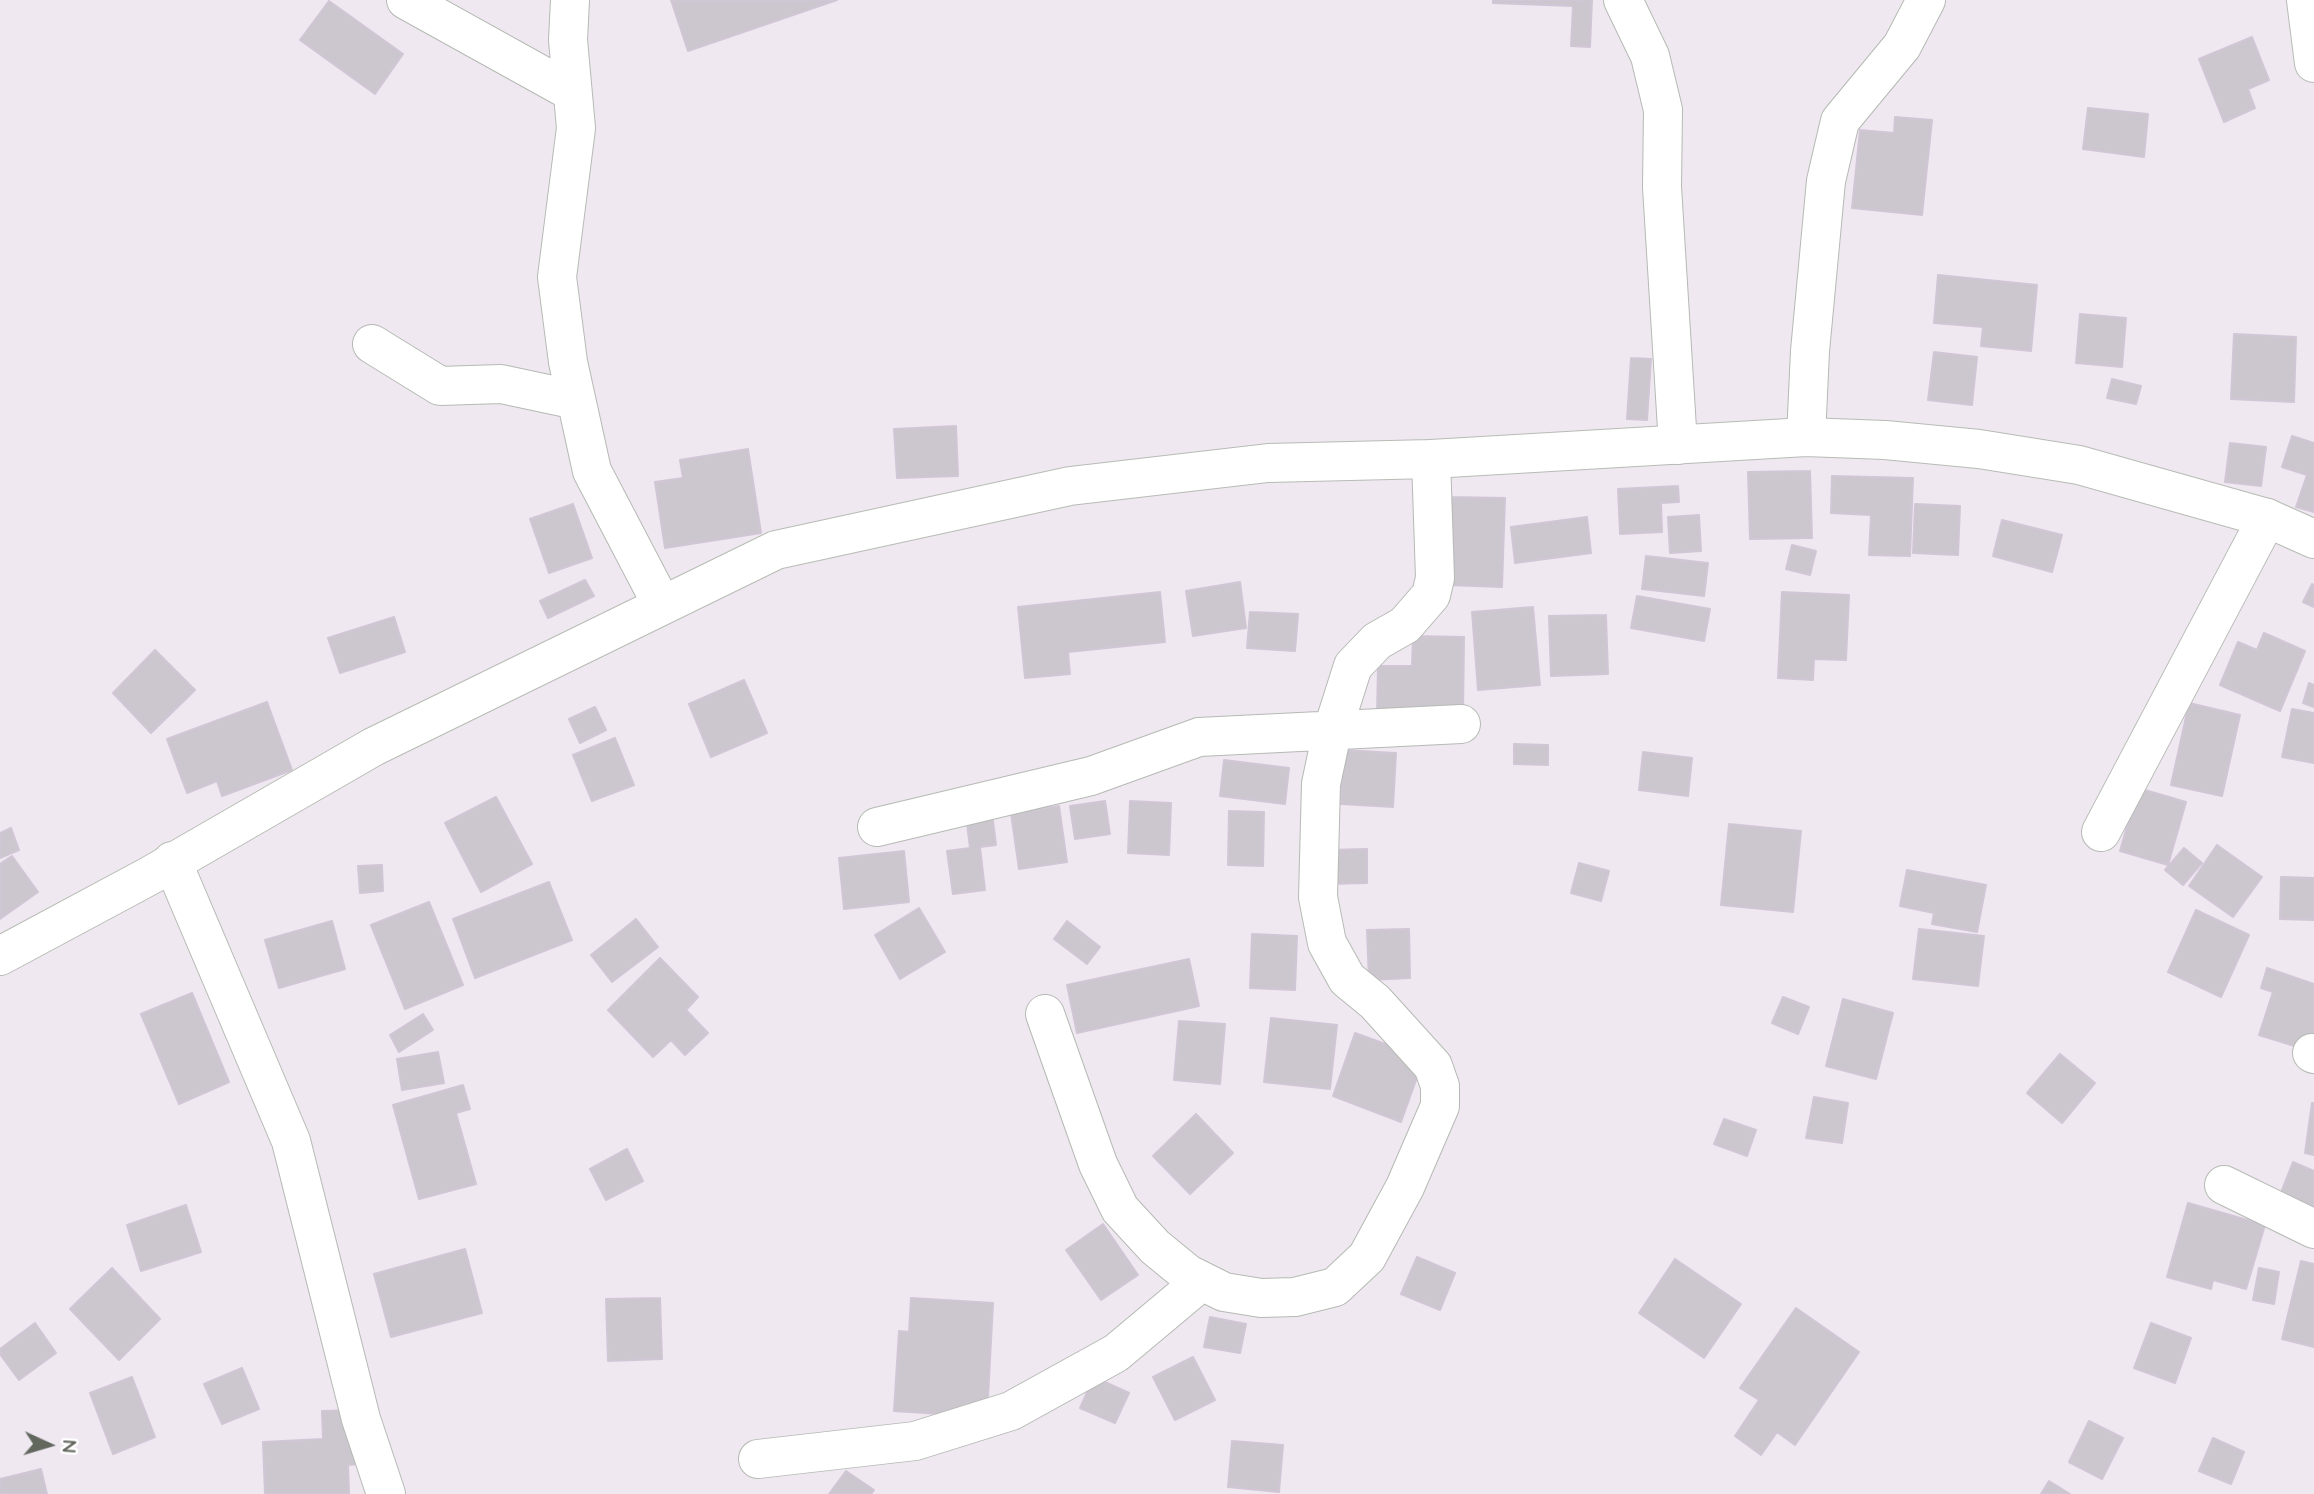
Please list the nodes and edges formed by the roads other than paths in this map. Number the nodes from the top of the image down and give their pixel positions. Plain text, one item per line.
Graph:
1 (405, 0) edge
2 (570, 0) edge
3 (1623, 0) edge
4 (1926, 0) edge
5 (2306, 0) edge
6 (2314, 63) edge
7 (572, 92) junction
8 (373, 344) dead end
9 (576, 400) junction
10 (1806, 437) junction
11 (1678, 445) junction
12 (1431, 459) junction
13 (2267, 518) junction
14 (2314, 539) edge
15 (662, 605) junction
16 (1461, 724) dead end
17 (1332, 732) junction
18 (877, 827) dead end
19 (2101, 832) dead end
20 (172, 861) junction
21 (0, 956) edge
22 (1045, 1014) dead end
23 (2224, 1185) dead end
24 (2314, 1229) edge
25 (1202, 1281) junction
26 (758, 1460) dead end
27 (386, 1494) edge

1 - 7 street
2 - 7 street
3 - 11 street
4 - 10 street
5 - 6 street
7 - 9 street
8 - 9 street
9 - 15 street
10 - 11 street
10 - 13 street
11 - 12 street
12 - 15 street
12 - 17 street
13 - 14 street
13 - 19 street
15 - 20 street
16 - 17 street
17 - 18 street
17 - 25 street
20 - 21 street
20 - 27 street
22 - 25 street
23 - 24 street
25 - 26 street

